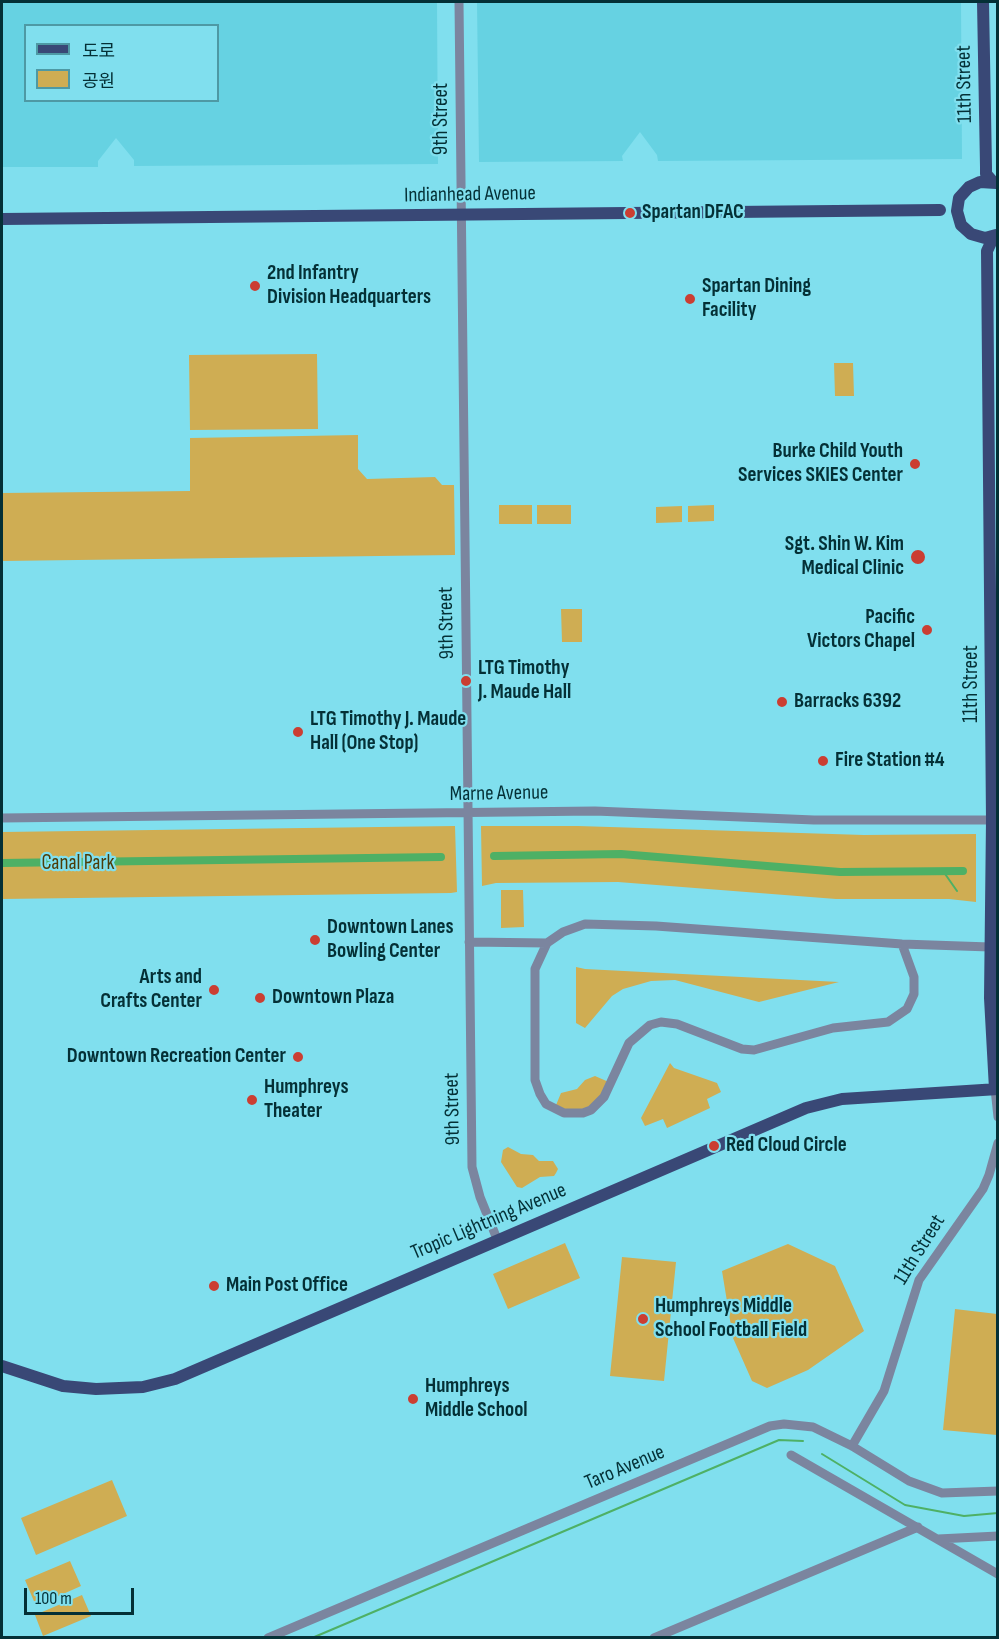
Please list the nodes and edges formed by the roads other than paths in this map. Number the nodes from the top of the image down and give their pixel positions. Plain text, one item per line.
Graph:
1 (459, 2) edge
2 (983, 2) edge
3 (986, 167) junction
4 (978, 182) junction
5 (995, 183) edge
6 (958, 201) junction
7 (940, 210) junction
8 (460, 215) junction
9 (958, 217) junction
10 (2, 219) edge
11 (996, 236) edge
12 (978, 237) junction
13 (987, 251) junction
14 (994, 484) edge
15 (468, 813) junction
16 (2, 818) edge
17 (995, 820) edge
18 (469, 942) junction
19 (547, 943) junction
20 (902, 944) junction
21 (990, 947) junction
22 (996, 1089) edge
23 (998, 1117) edge
24 (998, 1143) edge
25 (497, 1239) junction
26 (2, 1366) edge
27 (852, 1446) junction
28 (791, 1455) dead end
29 (998, 1491) edge
30 (918, 1527) junction
31 (998, 1536) edge
32 (974, 1537) junction
33 (939, 1539) junction
34 (965, 1555) junction
35 (998, 1574) edge
36 (268, 1638) edge
37 (654, 1638) edge

1 - 8 street, 9th Street
2 - 3 main road, 11th Street
3 - 4 main road
3 - 5 main road
4 - 5 main road
4 - 6 main road
6 - 7 street
6 - 9 main road
7 - 8 main road, Indianhead Avenue
7 - 9 street
8 - 10 main road, Indianhead Avenue
8 - 15 street, 9th Street
9 - 12 main road
11 - 12 main road
11 - 13 main road
12 - 13 main road
13 - 14 main road, 11th Street
14 - 17 main road, 11th Street
15 - 16 street, Marne Avenue
15 - 17 street, Marne Avenue
15 - 18 street, 9th Street
17 - 21 main road, 11th Street
18 - 19 street
18 - 25 street, 9th Street
19 - 20 street
19 - 20 street
20 - 21 street
21 - 22 main road, 11th Street
22 - 23 street, 11th Street
22 - 25 main road, Tropic Lightning Avenue
24 - 27 street, 11th Street
25 - 26 main road, Tropic Lightning Avenue
27 - 29 street, Taro Avenue
27 - 36 street, Taro Avenue
28 - 30 street
30 - 33 street
30 - 37 street
31 - 32 street
32 - 33 street
32 - 34 street
33 - 34 street
34 - 35 street

